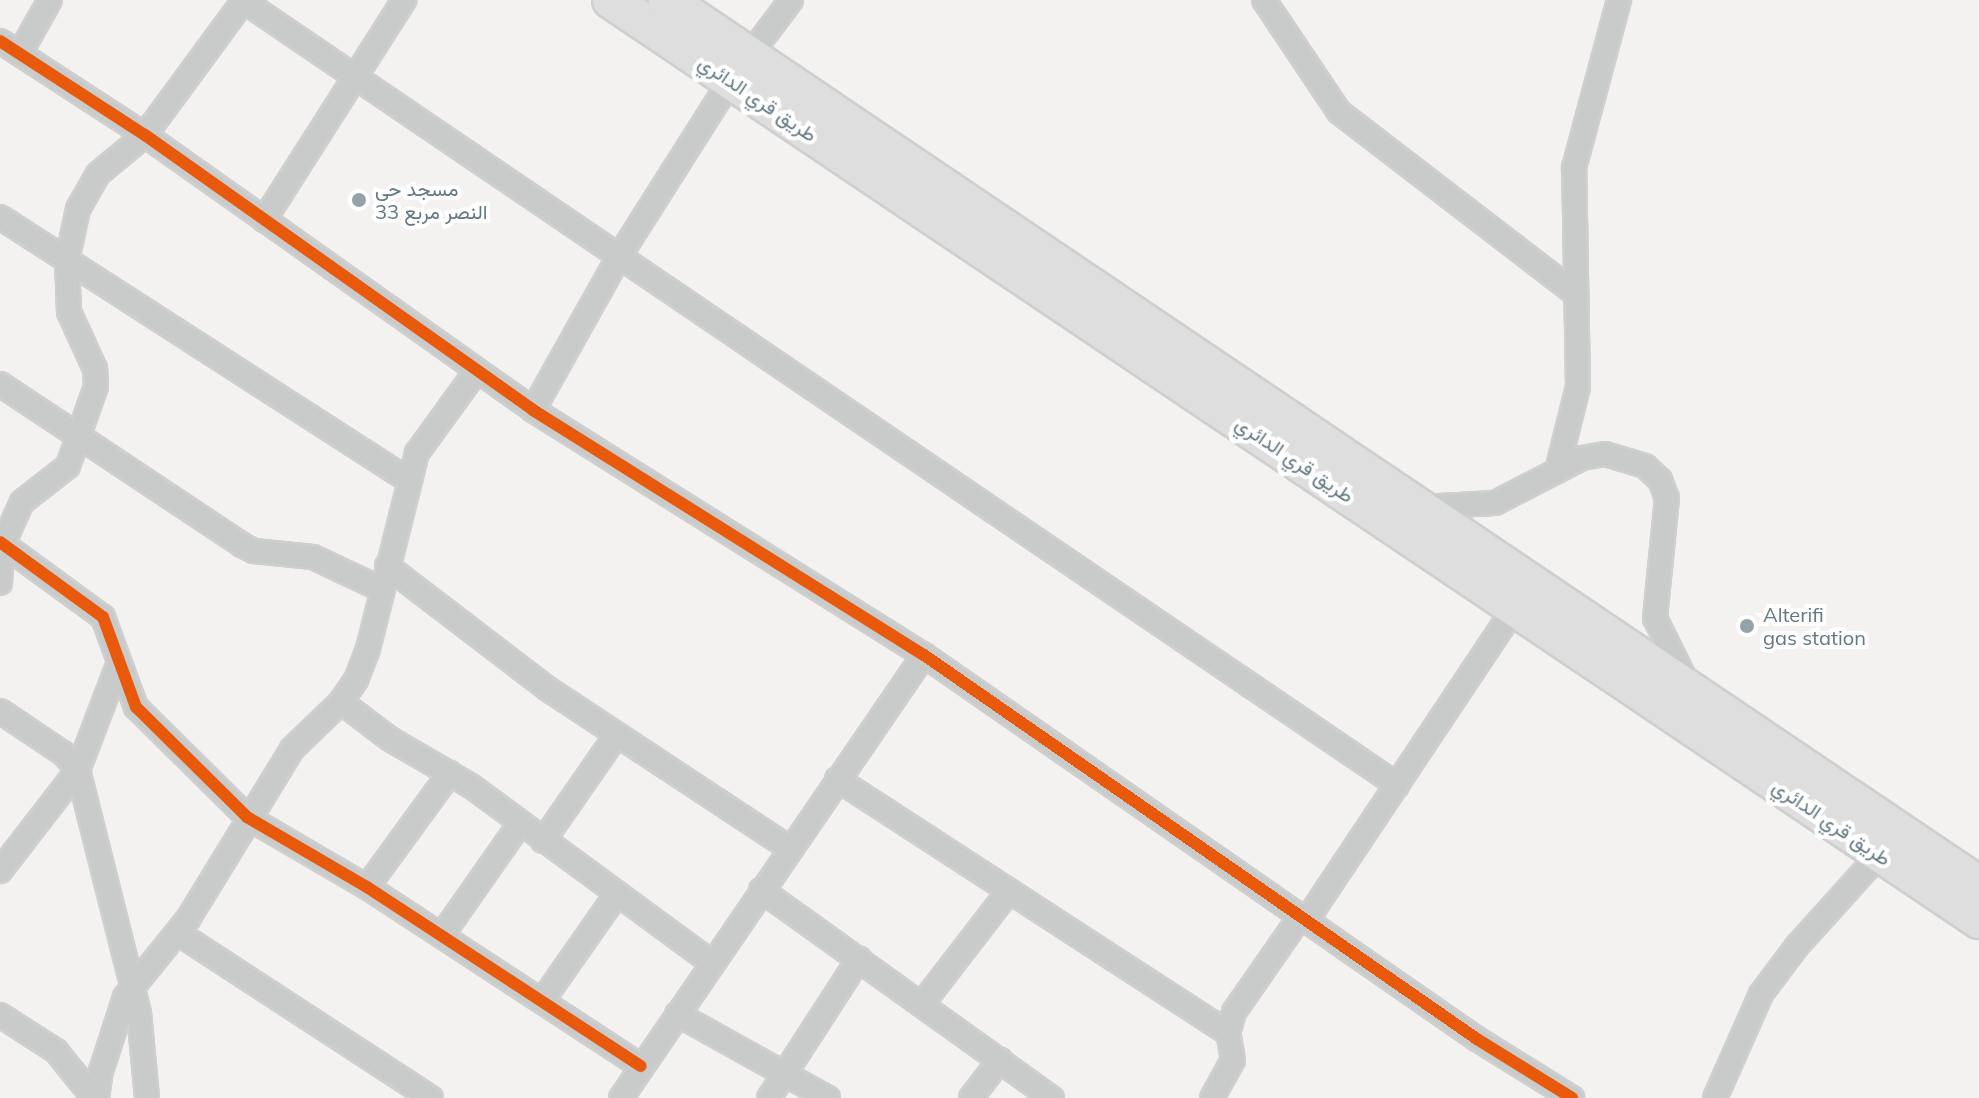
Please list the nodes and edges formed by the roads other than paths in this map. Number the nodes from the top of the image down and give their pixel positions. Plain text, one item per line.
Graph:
1 (50, 0) edge
2 (243, 0) edge
3 (404, 0) edge
4 (611, 0) edge
5 (667, 0) edge
6 (791, 0) edge
7 (1264, 0) edge
8 (1619, 0) edge
9 (0, 41) edge
10 (20, 53) junction
11 (740, 68) junction
12 (353, 76) junction
13 (145, 135) junction
14 (0, 217) edge
15 (264, 220) junction
16 (620, 255) junction
17 (67, 261) junction
18 (1576, 294) junction
19 (477, 370) junction
20 (0, 384) edge
21 (533, 410) junction
22 (78, 439) junction
23 (1557, 471) junction
24 (409, 481) junction
25 (1416, 507) junction
26 (2, 543) edge
27 (387, 566) junction
28 (0, 583) edge
29 (381, 589) junction
30 (1515, 608) junction
31 (924, 655) junction
32 (118, 665) junction
33 (1697, 695) junction
34 (341, 702) junction
35 (0, 711) edge
36 (616, 736) junction
37 (78, 770) junction
38 (450, 773) junction
39 (837, 779) junction
40 (1397, 785) junction
41 (247, 817) junction
42 (519, 825) junction
43 (543, 841) junction
44 (789, 848) junction
45 (1880, 854) junction
46 (2, 863) edge
47 (1979, 885) edge
48 (367, 887) junction
49 (761, 890) junction
50 (1009, 891) junction
51 (617, 894) junction
52 (1303, 919) junction
53 (1979, 920) edge
54 (178, 933) junction
55 (442, 935) junction
56 (859, 959) junction
57 (711, 962) junction
58 (130, 989) junction
59 (542, 1001) junction
60 (922, 1004) junction
61 (677, 1014) junction
62 (0, 1015) edge
63 (1228, 1033) junction
64 (1000, 1060) junction
65 (641, 1066) junction
66 (785, 1072) junction
67 (96, 1098) edge
68 (147, 1098) edge
69 (431, 1098) edge
70 (621, 1098) edge
71 (769, 1098) edge
72 (828, 1098) edge
73 (971, 1098) edge
74 (1052, 1098) edge
75 (1212, 1098) edge
76 (1572, 1098) edge
77 (1715, 1098) edge

1 - 10 street
2 - 12 street
2 - 13 street
3 - 12 street
4 - 11 highway, طريق قري الدائري
5 - 11 highway, طريق قري الدائري
6 - 11 street
7 - 18 street
8 - 18 street
9 - 10 street
10 - 13 street
11 - 16 street
11 - 25 highway, طريق قري الدائري
11 - 30 highway, طريق قري الدائري
12 - 15 street
12 - 16 street
13 - 15 street
13 - 17 street
14 - 17 street
15 - 19 street
16 - 21 street
16 - 40 street
17 - 22 street
17 - 24 street
18 - 23 street
19 - 21 street
19 - 24 street
20 - 22 street
21 - 31 street
22 - 26 street
22 - 29 street
23 - 25 street
23 - 33 street
24 - 27 street
25 - 33 highway, طريق قري الدائري
26 - 28 street
26 - 32 street
27 - 29 street
27 - 36 street
29 - 34 street
30 - 40 street
30 - 45 highway, طريق قري الدائري
31 - 39 street
31 - 52 street
32 - 37 street
32 - 41 street
33 - 47 highway, طريق قري الدائري
34 - 38 street
34 - 41 street
35 - 37 street
36 - 43 street
36 - 44 street
37 - 46 street
37 - 58 street
38 - 42 street
38 - 48 street
39 - 44 street
39 - 50 street
40 - 52 street
41 - 48 street
41 - 54 street
42 - 43 street
42 - 55 street
43 - 51 street
44 - 49 street
45 - 53 highway, طريق قري الدائري
45 - 77 street
48 - 55 street
49 - 56 street
49 - 57 street
50 - 60 street
50 - 63 street
51 - 57 street
51 - 59 street
52 - 63 street
52 - 76 street
54 - 58 street
54 - 69 street
55 - 59 street
56 - 60 street
56 - 66 street
57 - 61 street
58 - 67 street
58 - 68 street
59 - 65 street
60 - 64 street
61 - 65 street
61 - 66 street
62 - 67 street
63 - 75 street
64 - 73 street
64 - 74 street
65 - 70 street
66 - 71 street
66 - 72 street

